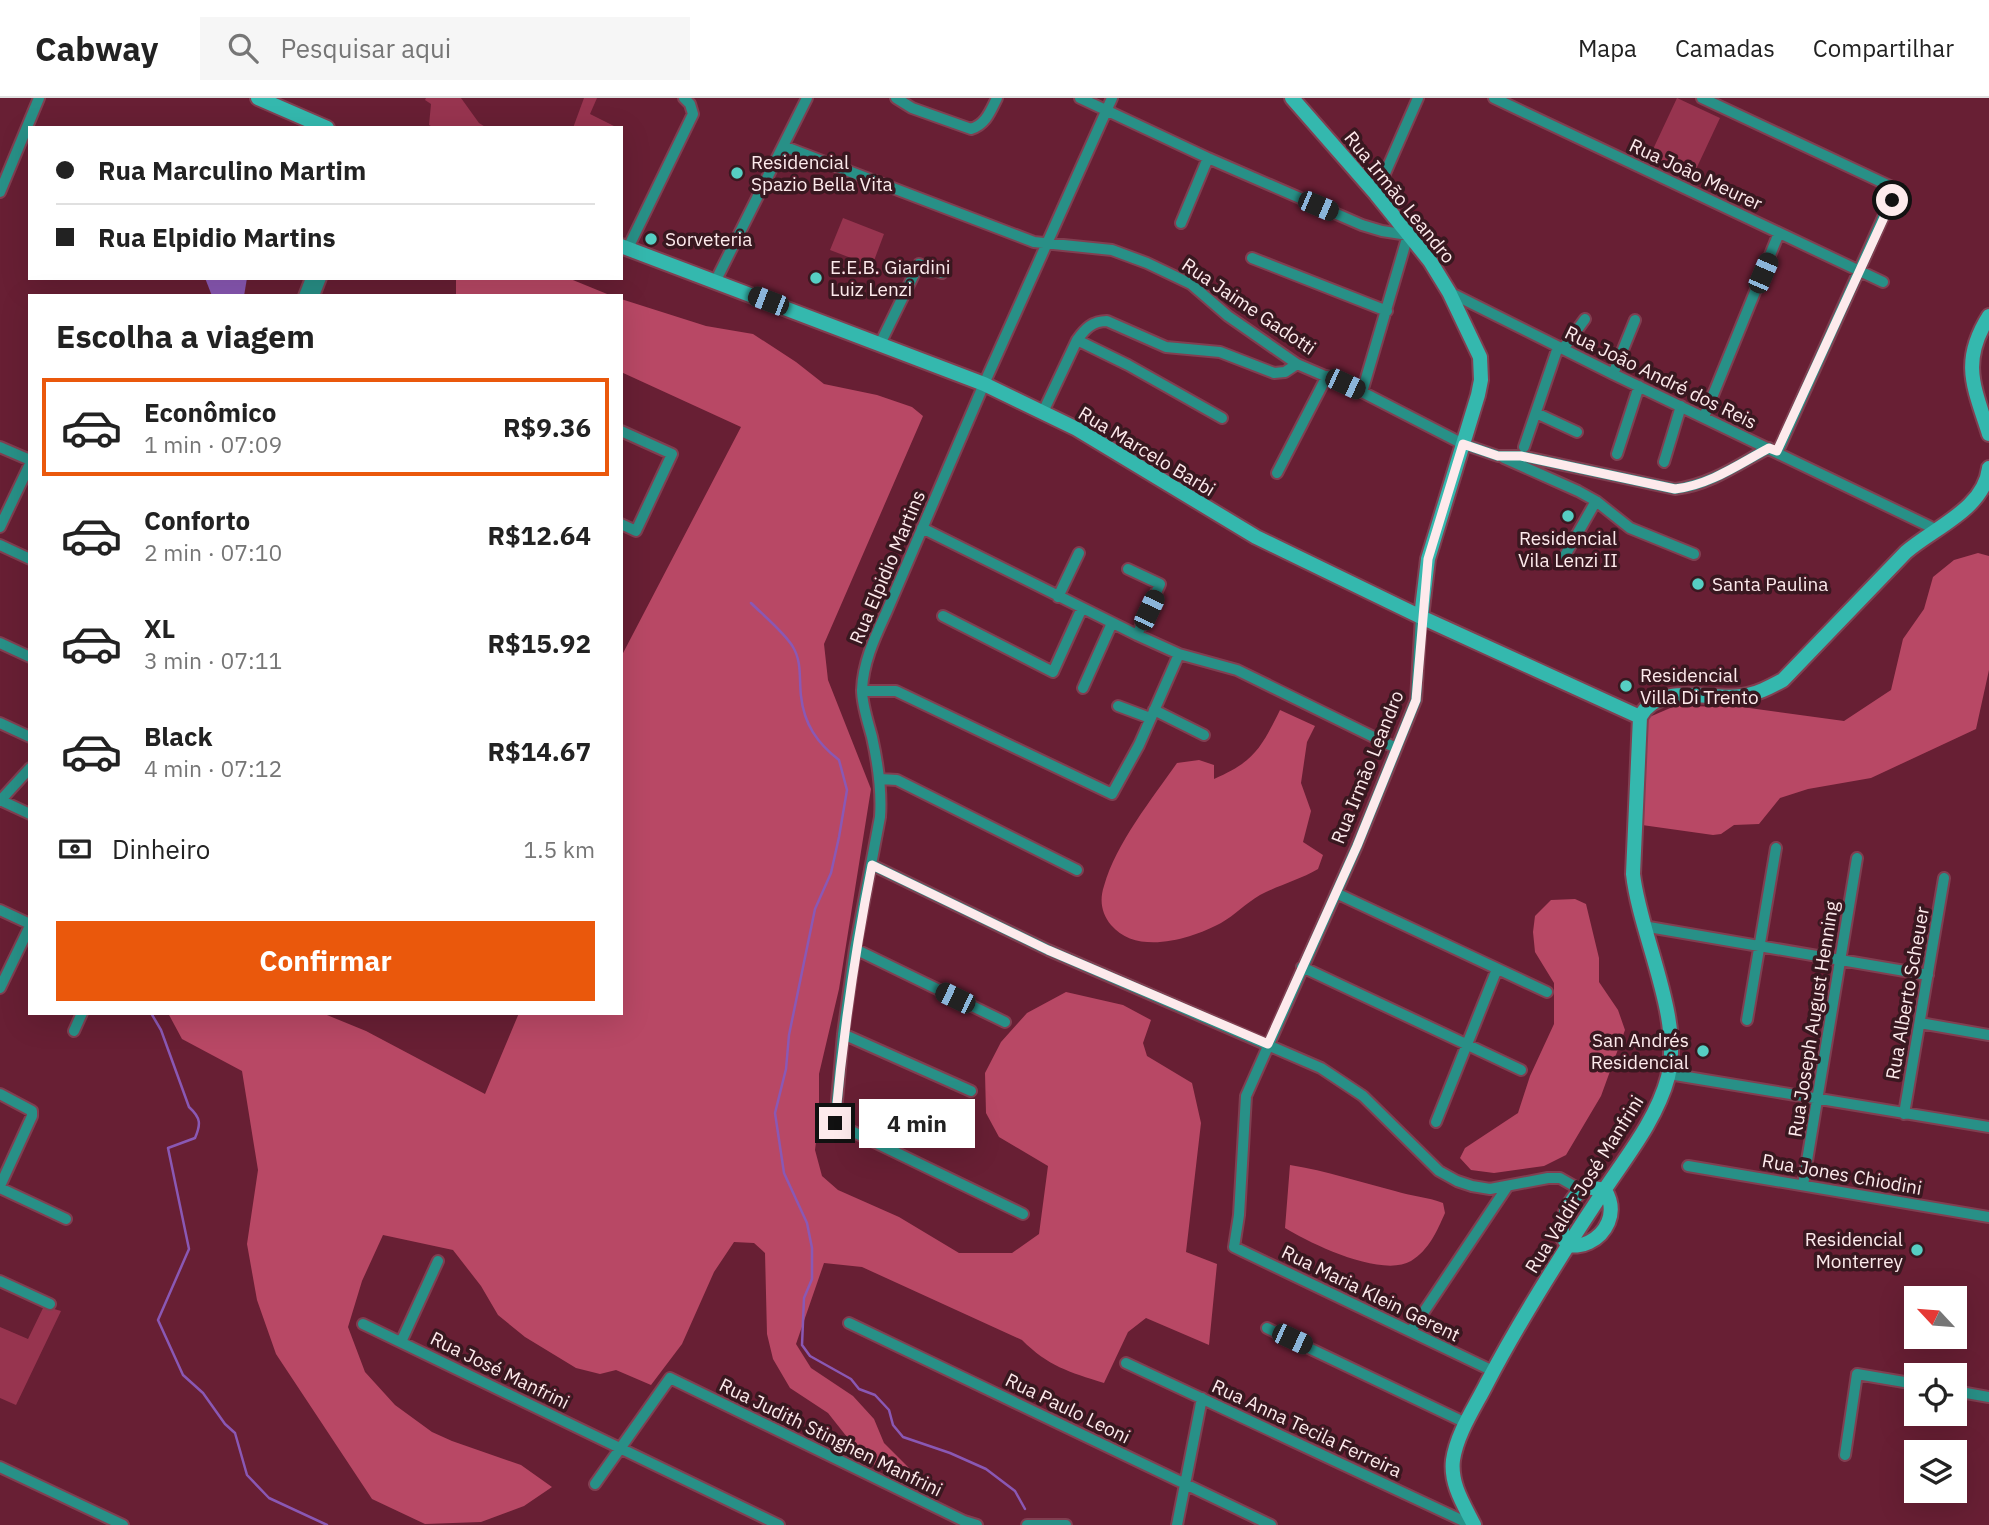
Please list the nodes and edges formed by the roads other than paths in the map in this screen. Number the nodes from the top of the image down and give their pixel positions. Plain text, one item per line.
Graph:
1 (39, 98) edge
2 (258, 98) edge
3 (684, 98) edge
4 (897, 98) edge
5 (997, 98) edge
6 (1080, 98) edge
7 (1112, 98) edge
8 (1418, 98) edge
9 (1494, 98) edge
10 (1702, 98) edge
11 (805, 99) edge
12 (1294, 99) edge
13 (1107, 110) junction
14 (322, 126) edge
15 (783, 146) junction
16 (1208, 158) junction
17 (0, 192) edge
18 (1376, 194) junction
19 (1181, 223) dead end
20 (1779, 233) junction
21 (1408, 235) junction
22 (1046, 244) junction
23 (625, 247) edge
24 (1252, 257) dead end
25 (1860, 271) junction
26 (942, 273) dead end
27 (715, 282) junction
28 (1883, 282) dead end
29 (1449, 292) junction
30 (1387, 312) junction
31 (1989, 316) edge
32 (1585, 319) dead end
33 (1635, 320) dead end
34 (1077, 340) junction
35 (880, 344) junction
36 (1560, 348) junction
37 (1297, 364) junction
38 (1613, 374) junction
39 (1327, 376) junction
40 (984, 384) junction
41 (1639, 386) junction
42 (1362, 392) junction
43 (1681, 406) junction
44 (1043, 412) junction
45 (1535, 413) junction
46 (1704, 417) junction
47 (1222, 418) dead end
48 (1577, 432) dead end
49 (623, 433) edge
50 (1989, 434) edge
51 (1463, 444) junction
52 (0, 447) edge
53 (1524, 447) dead end
54 (1773, 449) junction
55 (1617, 454) dead end
56 (1498, 456) junction
57 (28, 461) edge
58 (1664, 462) dead end
59 (28, 466) edge
60 (1989, 468) edge
61 (1276, 473) dead end
62 (1596, 501) junction
63 (623, 525) edge
64 (0, 527) edge
65 (922, 528) junction
66 (1935, 529) junction
67 (0, 545) edge
68 (1079, 553) dead end
69 (1694, 554) dead end
70 (28, 558) edge
71 (1563, 559) dead end
72 (1128, 569) dead end
73 (1059, 597) junction
74 (1082, 608) junction
75 (943, 616) dead end
76 (1422, 617) junction
77 (1112, 623) junction
78 (1137, 635) junction
79 (0, 643) edge
80 (1179, 654) junction
81 (28, 656) edge
82 (1083, 688) dead end
83 (862, 691) junction
84 (1118, 706) dead end
85 (1152, 714) junction
86 (1640, 718) junction
87 (0, 723) edge
88 (1205, 735) dead end
89 (28, 736) edge
90 (1396, 748) junction
91 (28, 770) edge
92 (880, 779) junction
93 (0, 801) edge
94 (28, 813) edge
95 (1776, 848) dead end
96 (1857, 858) dead end
97 (872, 865) junction
98 (1077, 870) dead end
99 (1944, 878) dead end
100 (1336, 893) junction
101 (0, 910) edge
102 (28, 924) edge
103 (1643, 926) junction
104 (28, 929) edge
105 (1760, 946) junction
106 (855, 949) junction
107 (1840, 960) junction
108 (1302, 967) junction
109 (1497, 969) junction
110 (1928, 975) junction
111 (0, 988) edge
112 (1547, 992) dead end
113 (81, 1015) edge
114 (1747, 1020) dead end
115 (1005, 1023) dead end
116 (1920, 1023) junction
117 (74, 1031) dead end
118 (843, 1034) junction
119 (1989, 1035) edge
120 (1268, 1044) junction
121 (1467, 1045) junction
122 (1521, 1070) dead end
123 (1668, 1074) junction
124 (971, 1091) dead end
125 (0, 1094) edge
126 (1817, 1100) junction
127 (1904, 1114) junction
128 (1436, 1122) dead end
129 (1989, 1127) edge
130 (1688, 1166) dead end
131 (1803, 1185) junction
132 (0, 1187) edge
133 (1507, 1187) junction
134 (1605, 1189) junction
135 (1581, 1190) junction
136 (1023, 1214) dead end
137 (1989, 1217) edge
138 (66, 1219) dead end
139 (1568, 1244) junction
140 (1234, 1247) joint
141 (438, 1261) dead end
142 (0, 1281) edge
143 (50, 1304) dead end
144 (849, 1323) dead end
145 (363, 1324) dead end
146 (1267, 1328) dead end
147 (1411, 1331) junction
148 (401, 1342) junction
149 (1126, 1363) dead end
150 (1493, 1371) junction
151 (1904, 1382) edge
152 (1967, 1393) edge
153 (1989, 1397) edge
154 (1202, 1398) junction
155 (1466, 1423) junction
156 (622, 1448) junction
157 (1845, 1455) dead end
158 (0, 1467) edge
159 (595, 1484) dead end
160 (1184, 1484) junction
161 (123, 1525) edge
162 (779, 1525) edge
163 (977, 1525) edge
164 (1027, 1525) edge
165 (1066, 1525) edge
166 (1177, 1525) edge
167 (1271, 1525) edge
168 (1473, 1525) edge

1 - 17 street
2 - 14 street
3 - 23 street
4 - 5 street
6 - 13 street
7 - 13 street, Rua Elpidio Martins
8 - 18 street
9 - 20 street, Rua João Meurer
10 - 25 street
11 - 15 street
12 - 18 street, Rua Irmão Leandro
13 - 16 street
13 - 22 street, Rua Elpidio Martins
15 - 22 street, Rua Jaime Gadotti
15 - 27 street
16 - 19 street
16 - 21 street
18 - 21 street, Rua Irmão Leandro
20 - 25 street, Rua João Meurer
20 - 46 street
21 - 29 street, Rua Irmão Leandro
21 - 30 street
22 - 37 street, Rua Jaime Gadotti
22 - 40 street, Rua Elpidio Martins
23 - 27 street, Rua Marcelo Barbi
24 - 30 street
25 - 28 street, Rua João Meurer
25 - 54 street
26 - 35 street
27 - 35 street, Rua Marcelo Barbi
29 - 36 street, Rua João André dos Reis
29 - 51 street, Rua Irmão Leandro
30 - 42 street
31 - 50 street
32 - 36 street
33 - 38 street
34 - 37 street
34 - 44 street
34 - 47 street
35 - 40 street, Rua Marcelo Barbi
36 - 38 street, Rua João André dos Reis
36 - 45 street
37 - 39 street, Rua Jaime Gadotti
38 - 41 street, Rua João André dos Reis
39 - 42 street, Rua Jaime Gadotti
39 - 61 street
40 - 44 street, Rua Marcelo Barbi
40 - 65 street, Rua Elpidio Martins
41 - 43 street, Rua João André dos Reis
41 - 55 street
42 - 51 street, Rua Jaime Gadotti
43 - 46 street, Rua João André dos Reis
43 - 58 street
44 - 76 street, Rua Marcelo Barbi
45 - 48 street
45 - 53 street
46 - 54 street, Rua João André dos Reis
49 - 63 street
51 - 56 street, Rua Jaime Gadotti
51 - 76 street, Rua Irmão Leandro
52 - 57 street
54 - 56 street, Rua Jaime Gadotti
54 - 66 street, Rua João André dos Reis
56 - 62 street
59 - 64 street
60 - 66 street
62 - 69 street
62 - 71 street
65 - 73 street
65 - 83 street, Rua Elpidio Martins
66 - 86 street
67 - 70 street
68 - 73 street
72 - 78 street
73 - 74 street
74 - 75 street
74 - 77 street
76 - 86 street, Rua Marcelo Barbi
76 - 90 street, Rua Irmão Leandro
77 - 78 street
77 - 82 street
78 - 80 street
79 - 81 street
80 - 85 street
80 - 90 street
83 - 85 street
83 - 92 street, Rua Elpidio Martins
84 - 85 street
85 - 88 street
86 - 103 street, Rua Valdir José Manfrini
87 - 89 street
90 - 100 street, Rua Irmão Leandro
91 - 93 street
92 - 97 street, Rua Elpidio Martins
92 - 98 street
93 - 94 street
95 - 105 street
96 - 107 street, Rua Joseph August Henning
97 - 106 street, Rua Elpidio Martins
97 - 120 street
99 - 110 street, Rua Alberto Scheuer
100 - 108 street, Rua Irmão Leandro
100 - 109 street
101 - 102 street
103 - 105 street
103 - 123 street, Rua Valdir José Manfrini
104 - 111 street
105 - 107 street
105 - 114 street
106 - 115 street
106 - 118 street, Rua Elpidio Martins
107 - 110 street
107 - 126 street, Rua Joseph August Henning
108 - 120 street, Rua Irmão Leandro
108 - 121 street
109 - 112 street
109 - 121 street
110 - 116 street, Rua Alberto Scheuer
113 - 117 street
116 - 119 street
116 - 127 street, Rua Alberto Scheuer
118 - 124 street
118 - 136 street, Rua Elpidio Martins
120 - 133 street
120 - 140 street, Rua Irmão Leandro
121 - 122 street
121 - 128 street
123 - 126 street
123 - 134 street, Rua Valdir José Manfrini
125 - 132 street
126 - 127 street
126 - 131 street, Rua Joseph August Henning
127 - 129 street
130 - 131 street, Rua Jones Chiodini
131 - 137 street, Rua Jones Chiodini
132 - 138 street
133 - 135 street
133 - 147 street
134 - 135 street
134 - 139 street, Rua Valdir José Manfrini
134 - 139 street
135 - 139 street
139 - 150 street, Rua Valdir José Manfrini
140 - 147 street, Rua Maria Klein Gerent
141 - 148 street
142 - 143 street
144 - 160 street, Rua Paulo Leoni
145 - 148 street, Rua José Manfrini
146 - 155 street
147 - 150 street, Rua Maria Klein Gerent
148 - 156 street, Rua José Manfrini
149 - 154 street, Rua Anna Tecila Ferreira
150 - 155 street, Rua Valdir José Manfrini
151 - 157 street
152 - 153 street
154 - 160 street
154 - 168 street, Rua Anna Tecila Ferreira
155 - 168 street, Rua Valdir José Manfrini
156 - 159 street
156 - 162 street, Rua José Manfrini
156 - 163 street, Rua Judith Stinghen Manfrini
158 - 161 street
160 - 166 street
160 - 167 street, Rua Paulo Leoni
164 - 165 street

